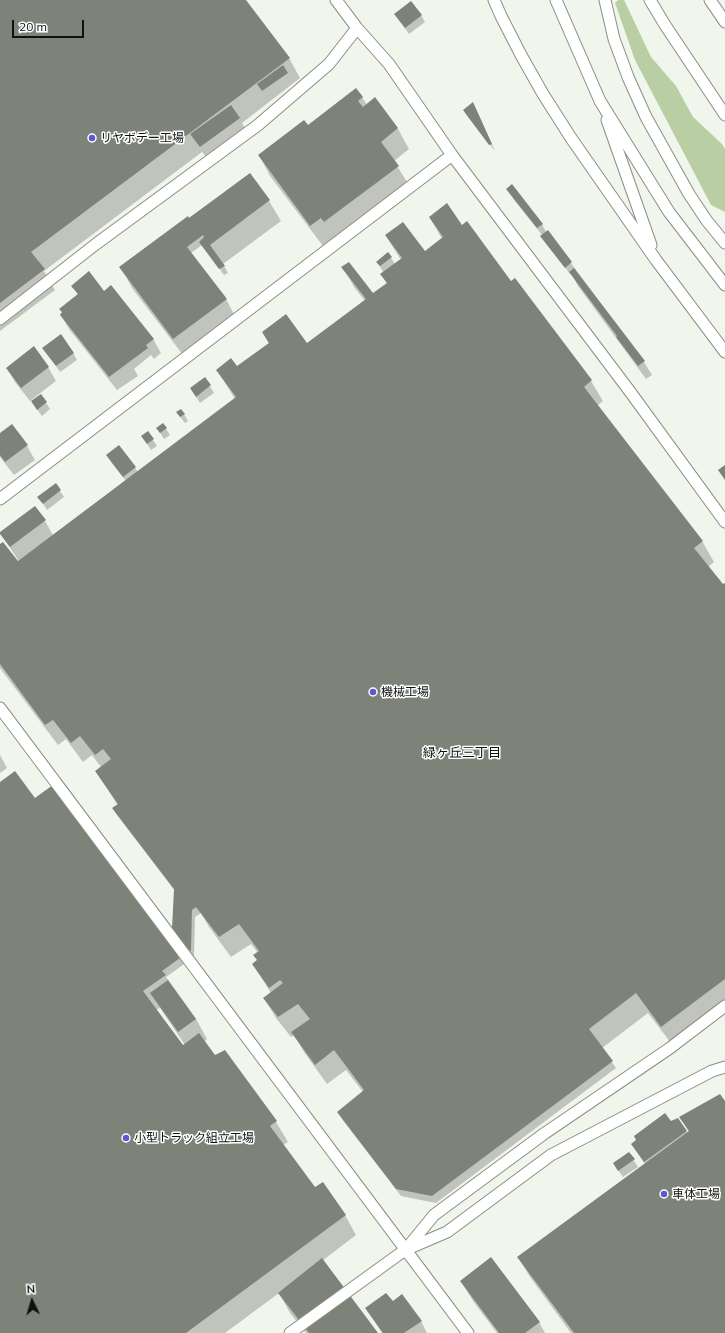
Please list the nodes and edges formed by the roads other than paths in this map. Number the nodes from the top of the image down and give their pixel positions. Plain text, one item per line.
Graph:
1 (336, 0) edge
2 (494, 0) edge
3 (556, 0) edge
4 (605, 0) edge
5 (650, 0) edge
6 (710, 0) edge
7 (725, 22) edge
8 (357, 28) junction
9 (600, 101) junction
10 (725, 115) edge
11 (452, 155) junction
12 (725, 243) edge
13 (656, 260) junction
14 (725, 284) edge
15 (0, 319) edge
16 (725, 352) edge
17 (0, 499) edge
18 (725, 522) edge
19 (0, 708) edge
20 (725, 1006) edge
21 (725, 1067) edge
22 (405, 1250) junction
23 (290, 1333) edge
24 (468, 1333) edge

1 - 8 lane
2 - 13 lane
3 - 9 lane
4 - 12 lane
5 - 10 lane
6 - 7 lane
8 - 11 lane
8 - 15 lane
9 - 13 lane
9 - 14 lane
11 - 17 lane
11 - 18 lane
13 - 16 lane
19 - 22 lane
20 - 22 lane
21 - 22 lane
22 - 23 lane
22 - 24 lane

